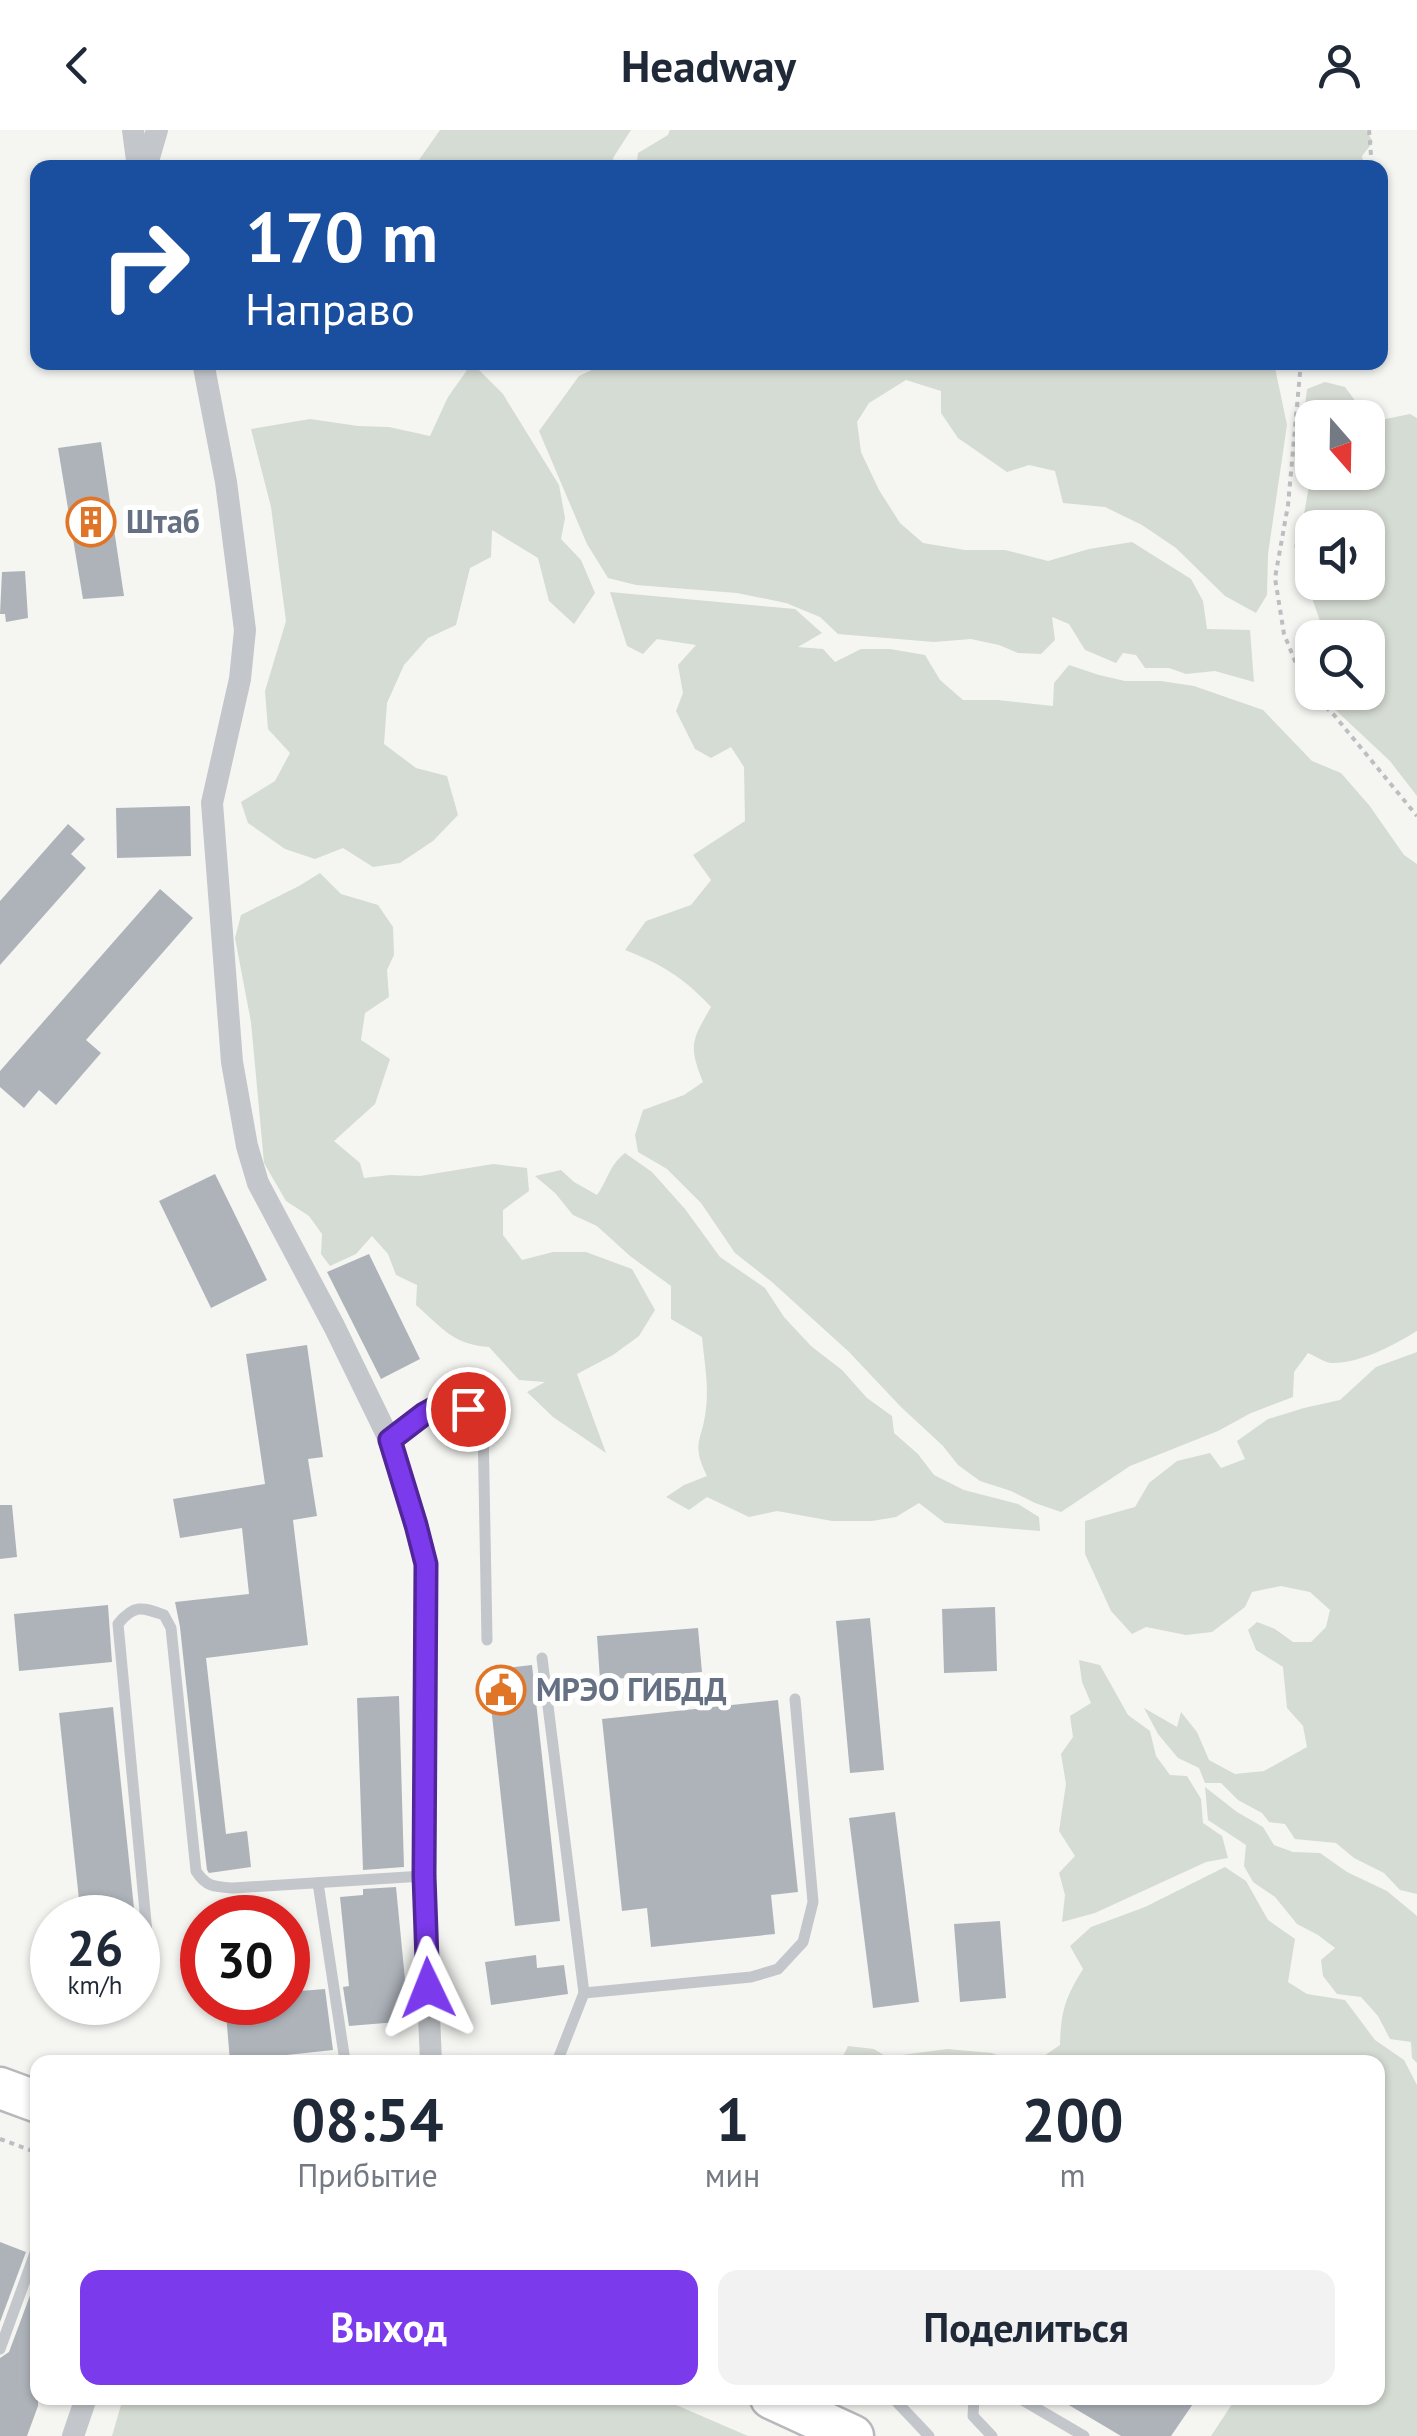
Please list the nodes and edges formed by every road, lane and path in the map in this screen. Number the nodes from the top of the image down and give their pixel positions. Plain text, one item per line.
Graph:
1 (132, 130) edge
2 (157, 130) edge
3 (1369, 130) edge
4 (137, 160) edge
5 (148, 160) edge
6 (1371, 160) edge
7 (205, 370) edge
8 (1300, 370) edge
9 (1417, 816) edge
10 (390, 1440) junction
11 (486, 1640) dead end
12 (542, 1658) dead end
13 (795, 1699) dead end
14 (424, 1876) junction
15 (318, 1884) junction
16 (143, 1895) edge
17 (584, 1993) junction
18 (344, 2055) edge
19 (431, 2055) edge
20 (561, 2055) edge
21 (0, 2088) edge
22 (30, 2099) edge
23 (0, 2139) edge
24 (30, 2150) edge
25 (30, 2267) edge
26 (0, 2349) edge
27 (84, 2405) edge
28 (786, 2405) edge
29 (900, 2405) edge
30 (974, 2405) edge
31 (1031, 2405) edge
32 (73, 2436) edge
33 (852, 2436) edge
34 (929, 2436) edge
35 (992, 2436) edge
36 (1084, 2436) edge

1 - 4 street
2 - 5 street
3 - 6 path
7 - 10 street
8 - 9 path
10 - 11 lane
10 - 14 street
12 - 17 lane
13 - 17 lane
14 - 15 lane
14 - 19 street
15 - 16 lane
15 - 18 lane
17 - 20 lane
21 - 22 highway
23 - 24 path
25 - 26 lane
27 - 32 street
28 - 33 highway
29 - 34 lane
30 - 35 lane
31 - 36 lane

